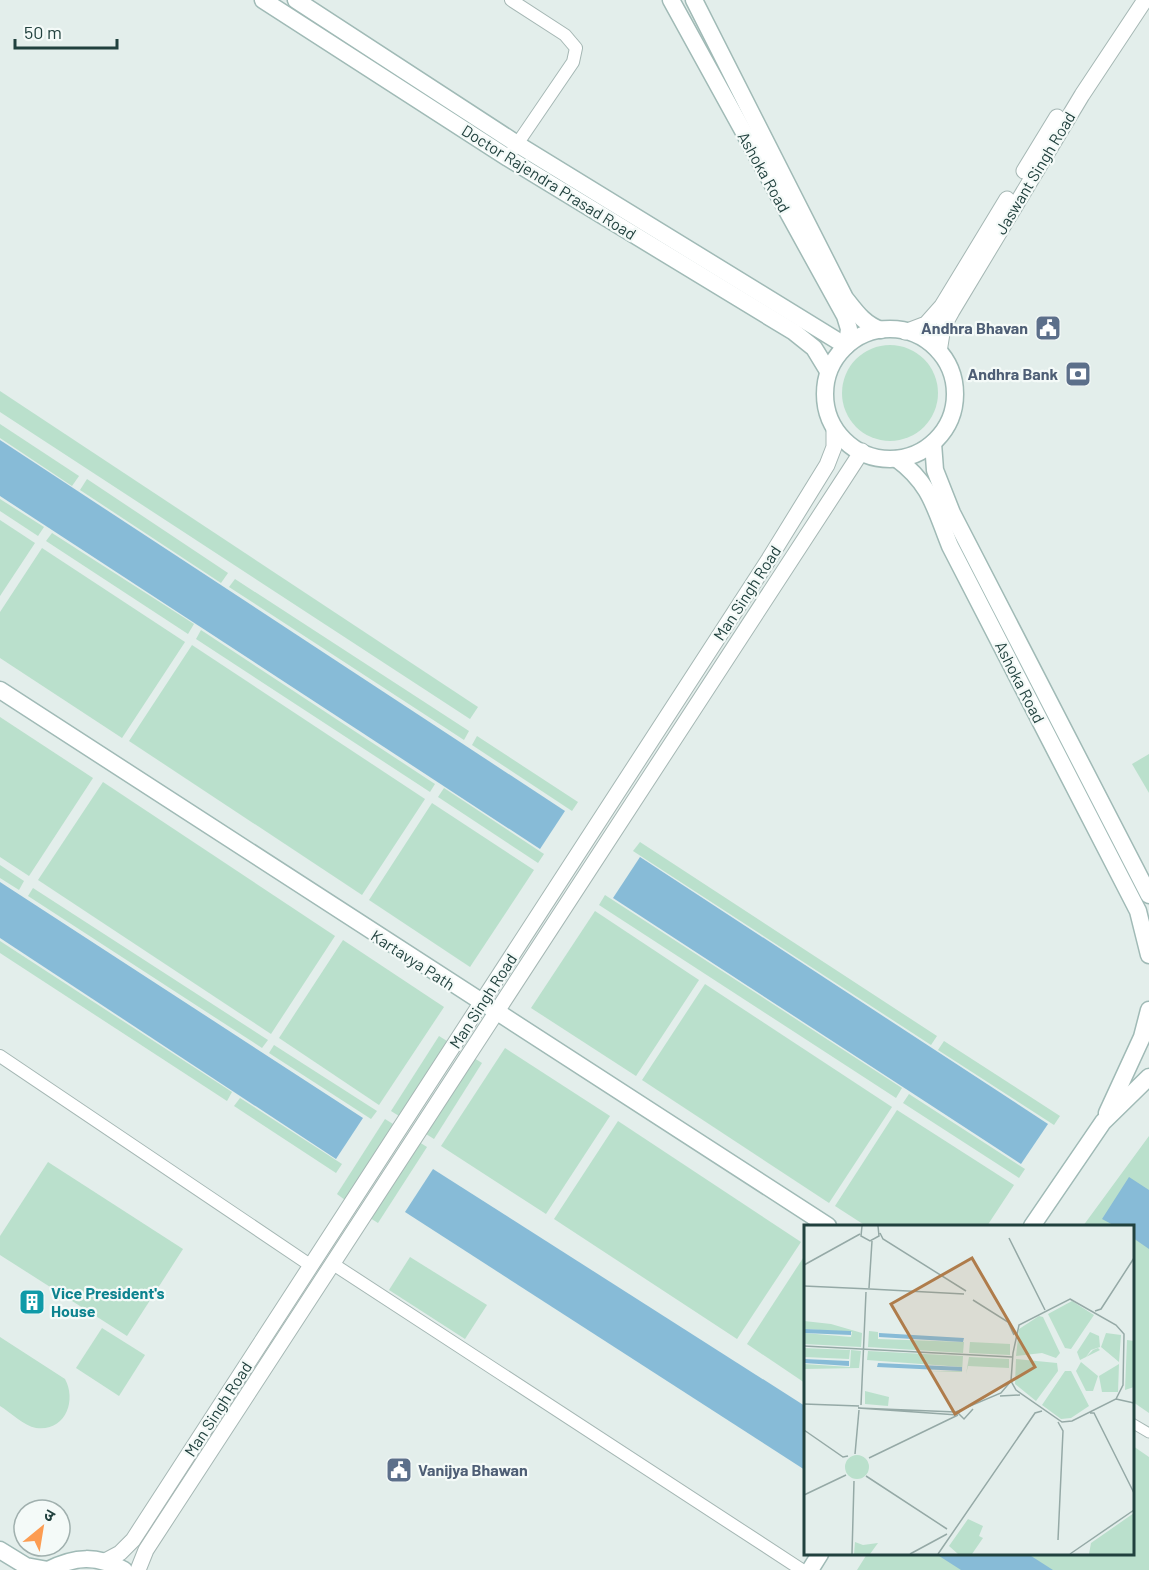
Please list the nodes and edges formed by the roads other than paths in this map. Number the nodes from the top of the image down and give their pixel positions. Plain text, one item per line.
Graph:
1 (263, 0) edge
2 (296, 0) edge
3 (511, 0) edge
4 (671, 0) edge
5 (694, 0) edge
6 (1132, 0) edge
7 (1145, 0) edge
8 (513, 151) junction
9 (881, 330) junction
10 (906, 332) junction
11 (846, 346) junction
12 (939, 352) junction
13 (828, 371) junction
14 (834, 427) junction
15 (933, 443) junction
16 (862, 452) junction
17 (897, 459) junction
18 (0, 690) edge
19 (1149, 895) edge
20 (1149, 955) edge
21 (489, 1009) junction
22 (1149, 1010) edge
23 (0, 1056) edge
24 (1149, 1077) edge
25 (1104, 1122) junction
26 (825, 1225) edge
27 (1033, 1225) edge
28 (310, 1264) junction
29 (333, 1264) junction
30 (1134, 1424) edge
31 (1149, 1434) edge
32 (0, 1550) edge
33 (819, 1555) edge
34 (105, 1561) junction
35 (48, 1570) edge
36 (124, 1570) edge
37 (138, 1570) edge
38 (802, 1570) edge
39 (810, 1570) edge

1 - 8 main road, Doctor Rajendra Prasad Road
2 - 8 main road, Doctor Rajendra Prasad Road
3 - 8 street
4 - 11 main road, Ashoka Road
5 - 9 main road, Ashoka Road
6 - 10 street, Jaswant Singh Road
7 - 12 street, Jaswant Singh Road
8 - 11 main road, Doctor Rajendra Prasad Road
8 - 13 main road, Doctor Rajendra Prasad Road
9 - 10 main road
9 - 11 main road
10 - 12 main road
11 - 13 main road
12 - 15 main road
13 - 14 main road
14 - 16 main road
14 - 21 street, Man Singh Road
15 - 17 main road
15 - 19 main road, Ashoka Road
16 - 17 main road
16 - 21 street, Man Singh Road
17 - 20 main road, Ashoka Road
18 - 21 main road, Kartavya Path
21 - 26 main road, Kartavya Path
21 - 28 street, Man Singh Road
21 - 29 street, Man Singh Road
22 - 25 main road
23 - 28 street
24 - 25 main road
25 - 27 main road
28 - 34 street, Man Singh Road
29 - 37 street, Man Singh Road
29 - 38 street
30 - 31 street
32 - 35 main road
33 - 39 main road
34 - 35 main road
34 - 36 main road

